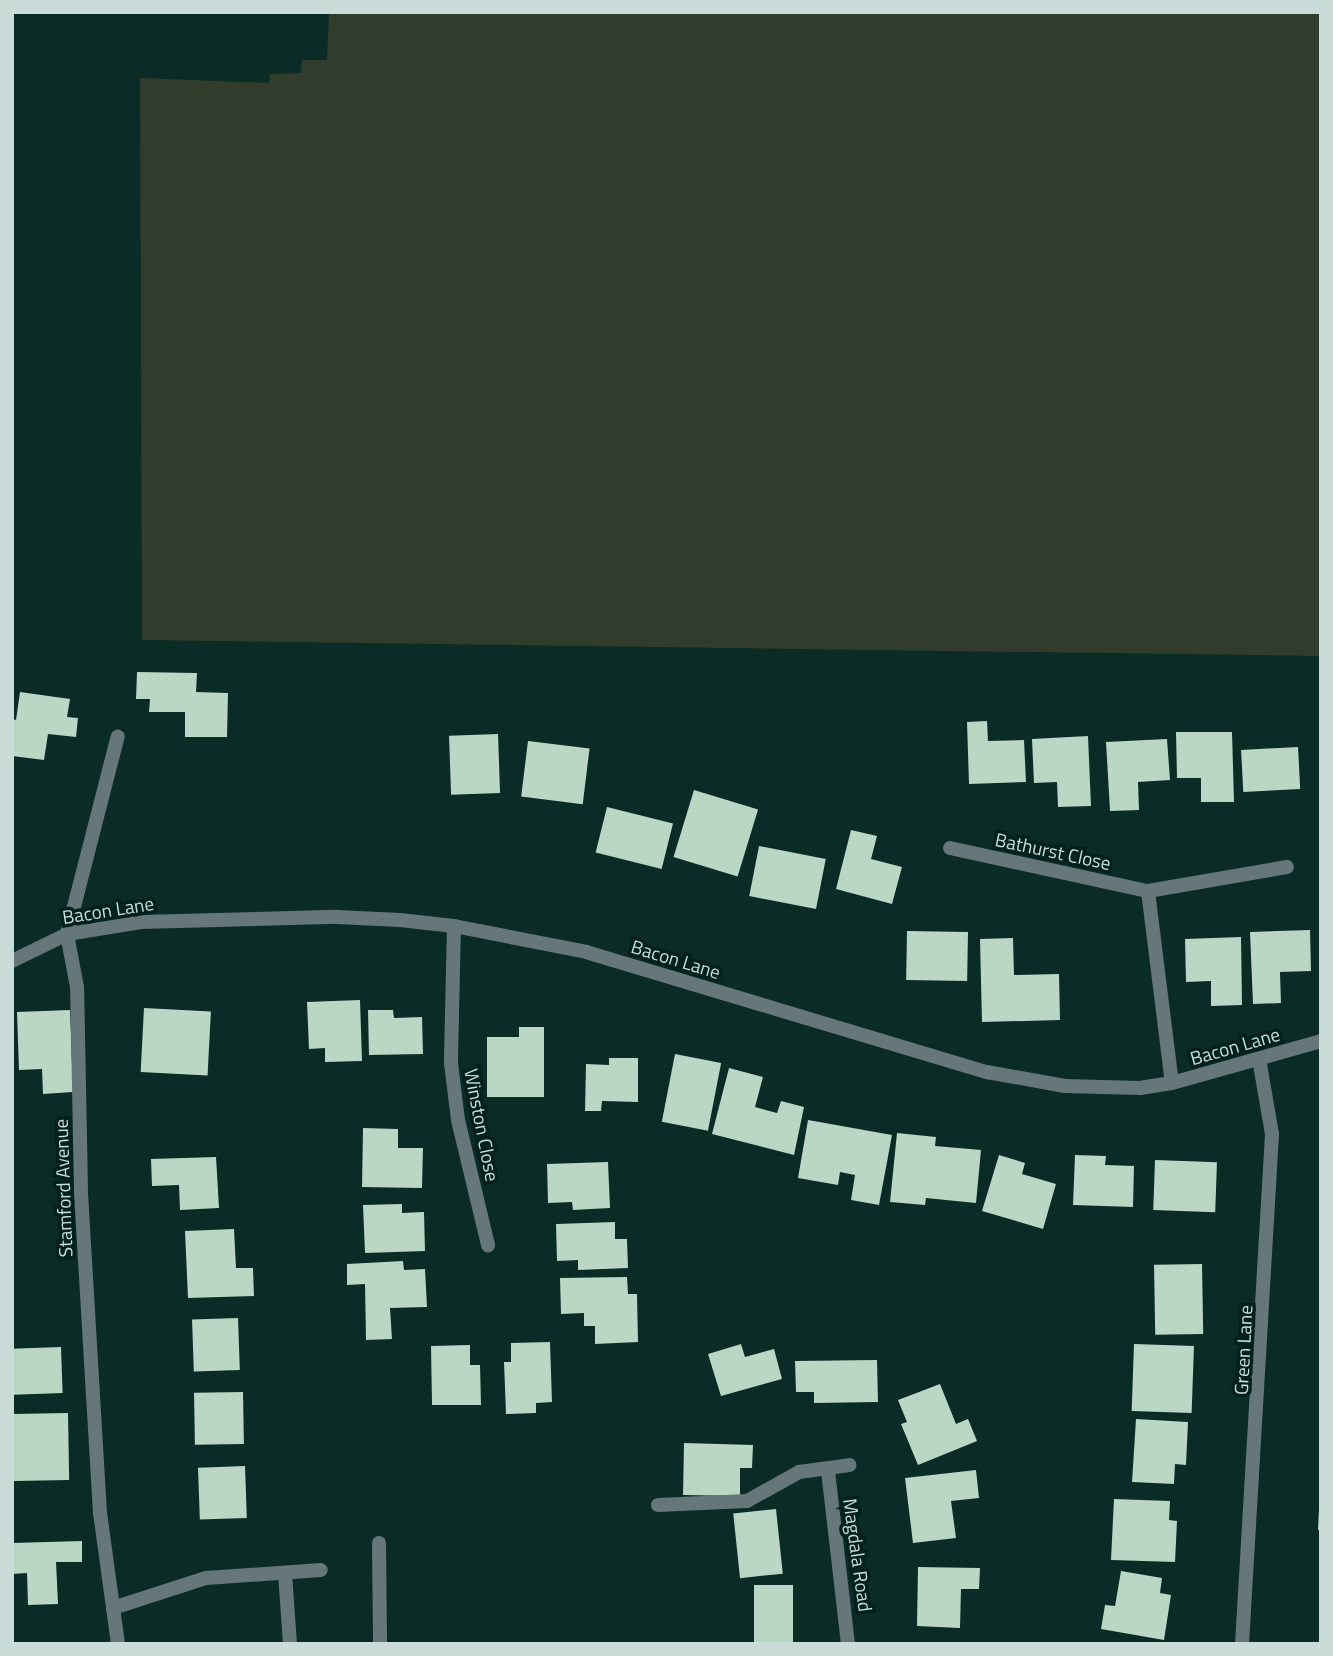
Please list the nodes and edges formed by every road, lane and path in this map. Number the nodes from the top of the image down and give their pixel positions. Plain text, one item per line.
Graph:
1 (118, 736) dead end
2 (950, 849) dead end
3 (1287, 867) dead end
4 (1147, 891) junction
5 (454, 926) junction
6 (67, 934) junction
7 (12, 961) edge
8 (1321, 1041) edge
9 (1259, 1059) junction
10 (1172, 1083) junction
11 (488, 1245) dead end
12 (850, 1465) dead end
13 (828, 1471) junction
14 (658, 1505) dead end
15 (379, 1543) dead end
16 (321, 1570) dead end
17 (285, 1573) junction
18 (113, 1608) junction
19 (118, 1644) edge
20 (290, 1644) edge
21 (380, 1644) edge
22 (848, 1644) edge
23 (1242, 1644) edge

1 - 6 street, Stamford Avenue
2 - 4 street, Bathurst Close
3 - 4 street, Bathurst Close
4 - 10 street
5 - 6 street, Bacon Lane
5 - 10 street, Bacon Lane
5 - 11 street, Winston Close
6 - 7 street, Bacon Lane
6 - 18 street, Stamford Avenue
8 - 9 street, Bacon Lane
9 - 10 street, Bacon Lane
9 - 23 street, Green Lane
12 - 13 street
13 - 14 street
13 - 22 street, Magdala Road
15 - 21 street
16 - 17 street
17 - 18 street
17 - 20 street
18 - 19 street, Stamford Avenue

